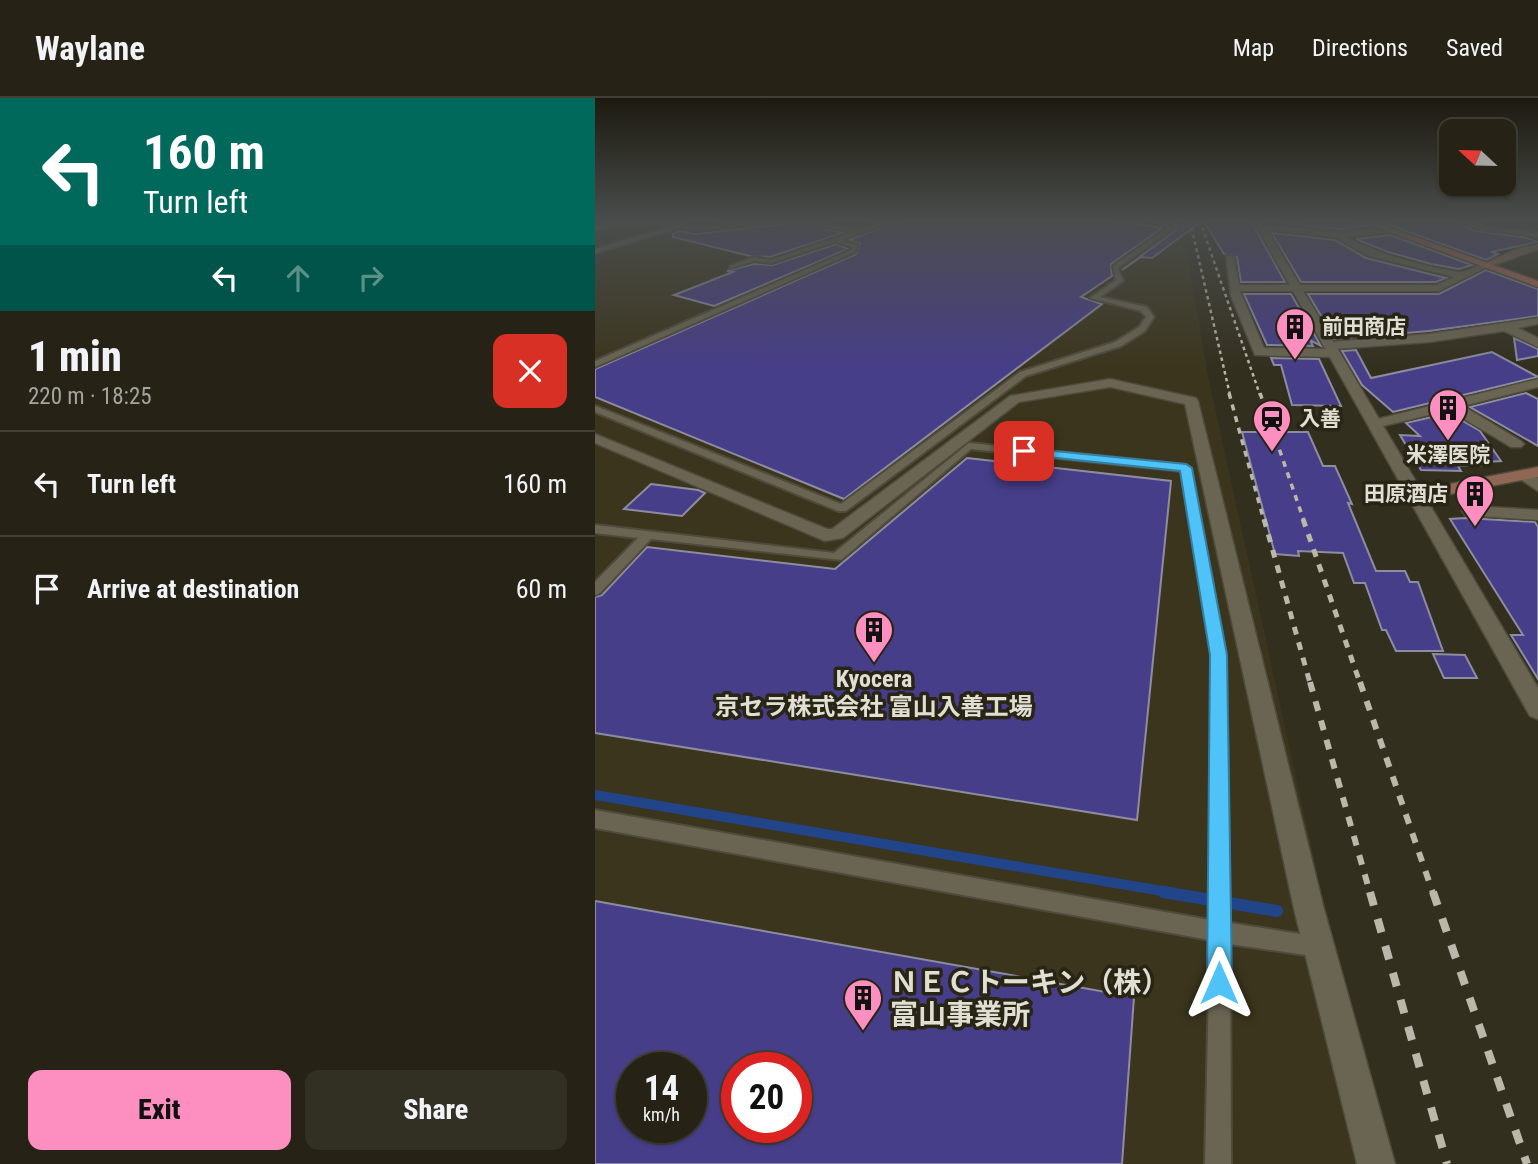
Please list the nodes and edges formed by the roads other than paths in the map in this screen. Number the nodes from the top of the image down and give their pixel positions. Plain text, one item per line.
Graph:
1 (808, 271) edge
2 (1116, 271) edge
3 (1231, 271) edge
4 (1287, 271) edge
5 (1443, 271) edge
6 (1475, 271) edge
7 (1498, 271) edge
8 (1464, 276) junction
9 (1538, 285) edge
10 (1234, 288) junction
11 (1298, 290) junction
12 (1538, 321) edge
13 (1506, 327) junction
14 (1538, 343) edge
15 (1332, 349) junction
16 (595, 364) edge
17 (1538, 383) edge
18 (1451, 405) junction
19 (595, 410) edge
20 (1375, 424) junction
21 (595, 438) edge
22 (1516, 444) dead end
23 (1531, 474) edge
24 (1538, 486) edge
25 (1414, 496) junction
26 (1471, 511) dead end
27 (1538, 514) edge
28 (595, 529) edge
29 (648, 535) junction
30 (595, 590) edge
31 (1538, 709) edge
32 (595, 819) edge
33 (1220, 932) junction
34 (1319, 947) junction
35 (1217, 1164) edge
36 (1376, 1164) edge

1 - 16 lane
2 - 19 lane
3 - 10 street
4 - 11 street
5 - 8 street
6 - 8 street
7 - 9 main road
8 - 11 street
10 - 11 street
10 - 15 street
11 - 15 street
12 - 13 street
13 - 14 street
13 - 15 street
15 - 20 street
17 - 18 street
18 - 20 street
18 - 22 street
20 - 25 street
21 - 34 street
23 - 24 street
23 - 25 main road
25 - 31 street
26 - 27 street
28 - 29 lane
29 - 30 lane
29 - 33 lane
32 - 33 lane
33 - 34 lane
33 - 35 lane
34 - 36 street

